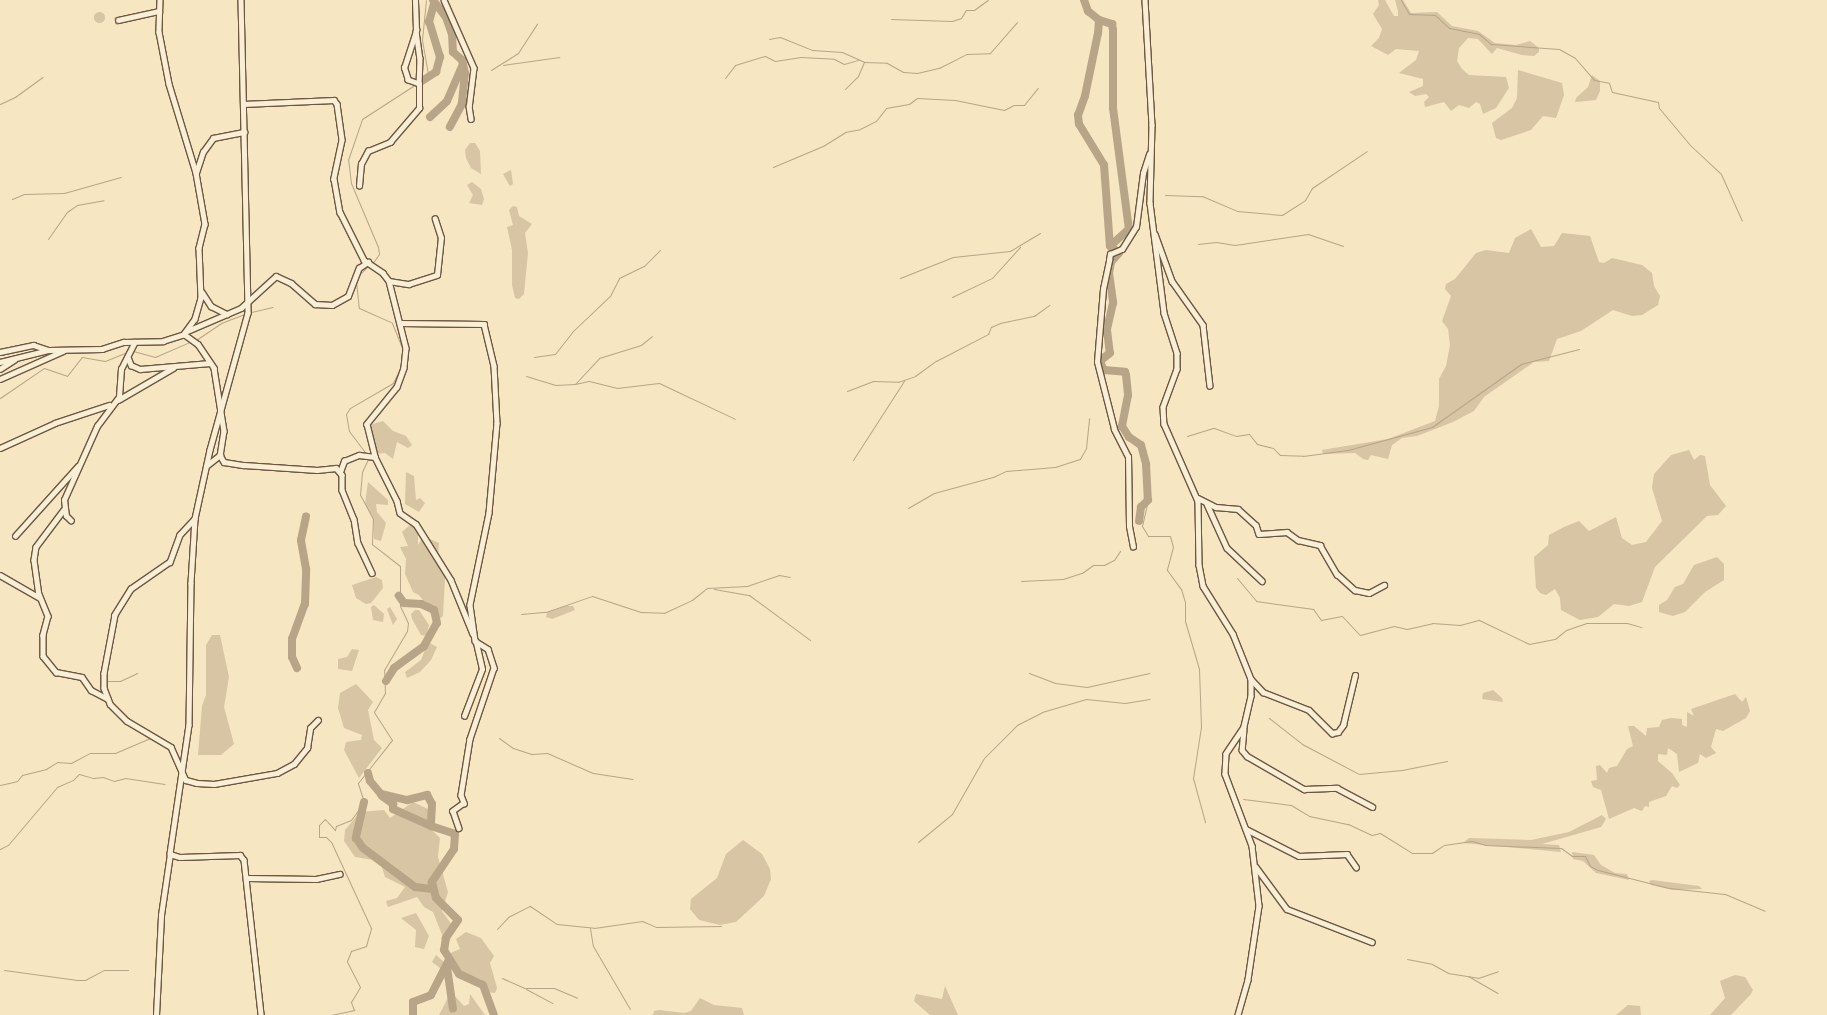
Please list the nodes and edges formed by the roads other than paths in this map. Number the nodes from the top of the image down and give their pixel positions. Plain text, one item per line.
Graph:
1 (160, 0) edge
2 (242, 0) edge
3 (416, 0) edge
4 (444, 0) edge
5 (1145, 0) edge
6 (159, 11) junction
7 (118, 20) dead end
8 (416, 30) junction
9 (419, 84) junction
10 (243, 104) junction
11 (471, 119) dead end
12 (244, 132) junction
13 (1152, 146) junction
14 (196, 173) junction
15 (359, 186) dead end
16 (435, 219) dead end
17 (1152, 226) junction
18 (368, 262) junction
19 (389, 281) junction
20 (200, 288) junction
21 (248, 299) junction
22 (228, 314) junction
23 (400, 323) junction
24 (185, 333) junction
25 (135, 342) junction
26 (49, 350) junction
27 (66, 350) junction
28 (0, 352) edge
29 (128, 356) junction
30 (17, 357) junction
31 (0, 362) edge
32 (210, 363) junction
33 (173, 368) junction
34 (0, 369) edge
35 (0, 378) edge
36 (1210, 386) dead end
37 (116, 401) junction
38 (220, 413) junction
39 (11, 441) junction
40 (0, 443) edge
41 (0, 448) edge
42 (220, 455) junction
43 (375, 457) junction
44 (81, 464) junction
45 (206, 466) junction
46 (340, 472) junction
47 (1197, 497) junction
48 (1206, 503) junction
49 (64, 510) junction
50 (196, 519) junction
51 (71, 522) dead end
52 (14, 536) dead end
53 (1133, 547) dead end
54 (372, 573) dead end
55 (0, 575) edge
56 (1262, 581) dead end
57 (1384, 585) dead end
58 (42, 599) junction
59 (476, 641) junction
60 (1354, 675) dead end
61 (1251, 679) junction
62 (108, 699) junction
63 (464, 716) dead end
64 (318, 720) dead end
65 (1244, 728) junction
66 (183, 777) junction
67 (1372, 807) dead end
68 (459, 828) dead end
69 (1246, 829) junction
70 (170, 854) junction
71 (1255, 866) junction
72 (1356, 867) dead end
73 (340, 874) dead end
74 (247, 878) junction
75 (1372, 942) dead end
76 (156, 1015) edge
77 (261, 1015) edge
78 (1238, 1015) edge

1 - 6 street
2 - 10 street
3 - 8 street
4 - 11 street
5 - 13 street
6 - 7 street
6 - 14 street
8 - 9 street
8 - 9 street
9 - 15 street
10 - 12 street
10 - 18 street
12 - 14 street
12 - 21 street
13 - 17 street
13 - 53 street
14 - 20 street
16 - 19 street
17 - 36 street
17 - 47 street
18 - 19 street
18 - 21 street
19 - 23 street
20 - 22 street
20 - 24 street
21 - 22 street
21 - 38 street
22 - 24 street
23 - 43 street
23 - 59 street
24 - 25 street
24 - 32 street
25 - 27 street
25 - 29 street
26 - 27 street
26 - 28 street
26 - 30 street
27 - 35 street
29 - 33 street
29 - 37 street
30 - 31 street
30 - 34 street
32 - 33 street
32 - 38 street
33 - 37 street
37 - 39 street
37 - 44 street
38 - 42 street
38 - 45 street
39 - 40 street
39 - 41 street
42 - 45 street
42 - 46 street
43 - 46 street
43 - 59 street
44 - 49 street
44 - 52 street
45 - 50 street
46 - 54 street
47 - 48 street
47 - 61 street
48 - 56 street
48 - 57 street
49 - 51 street
49 - 58 street
50 - 62 street
50 - 66 street
55 - 58 street
58 - 62 street
59 - 63 street
59 - 68 street
60 - 61 street
61 - 65 street
62 - 66 street
64 - 66 street
65 - 67 street
65 - 69 street
66 - 70 street
69 - 71 street
69 - 72 street
70 - 74 street
70 - 76 street
71 - 75 street
71 - 78 street
73 - 74 street
74 - 77 street

